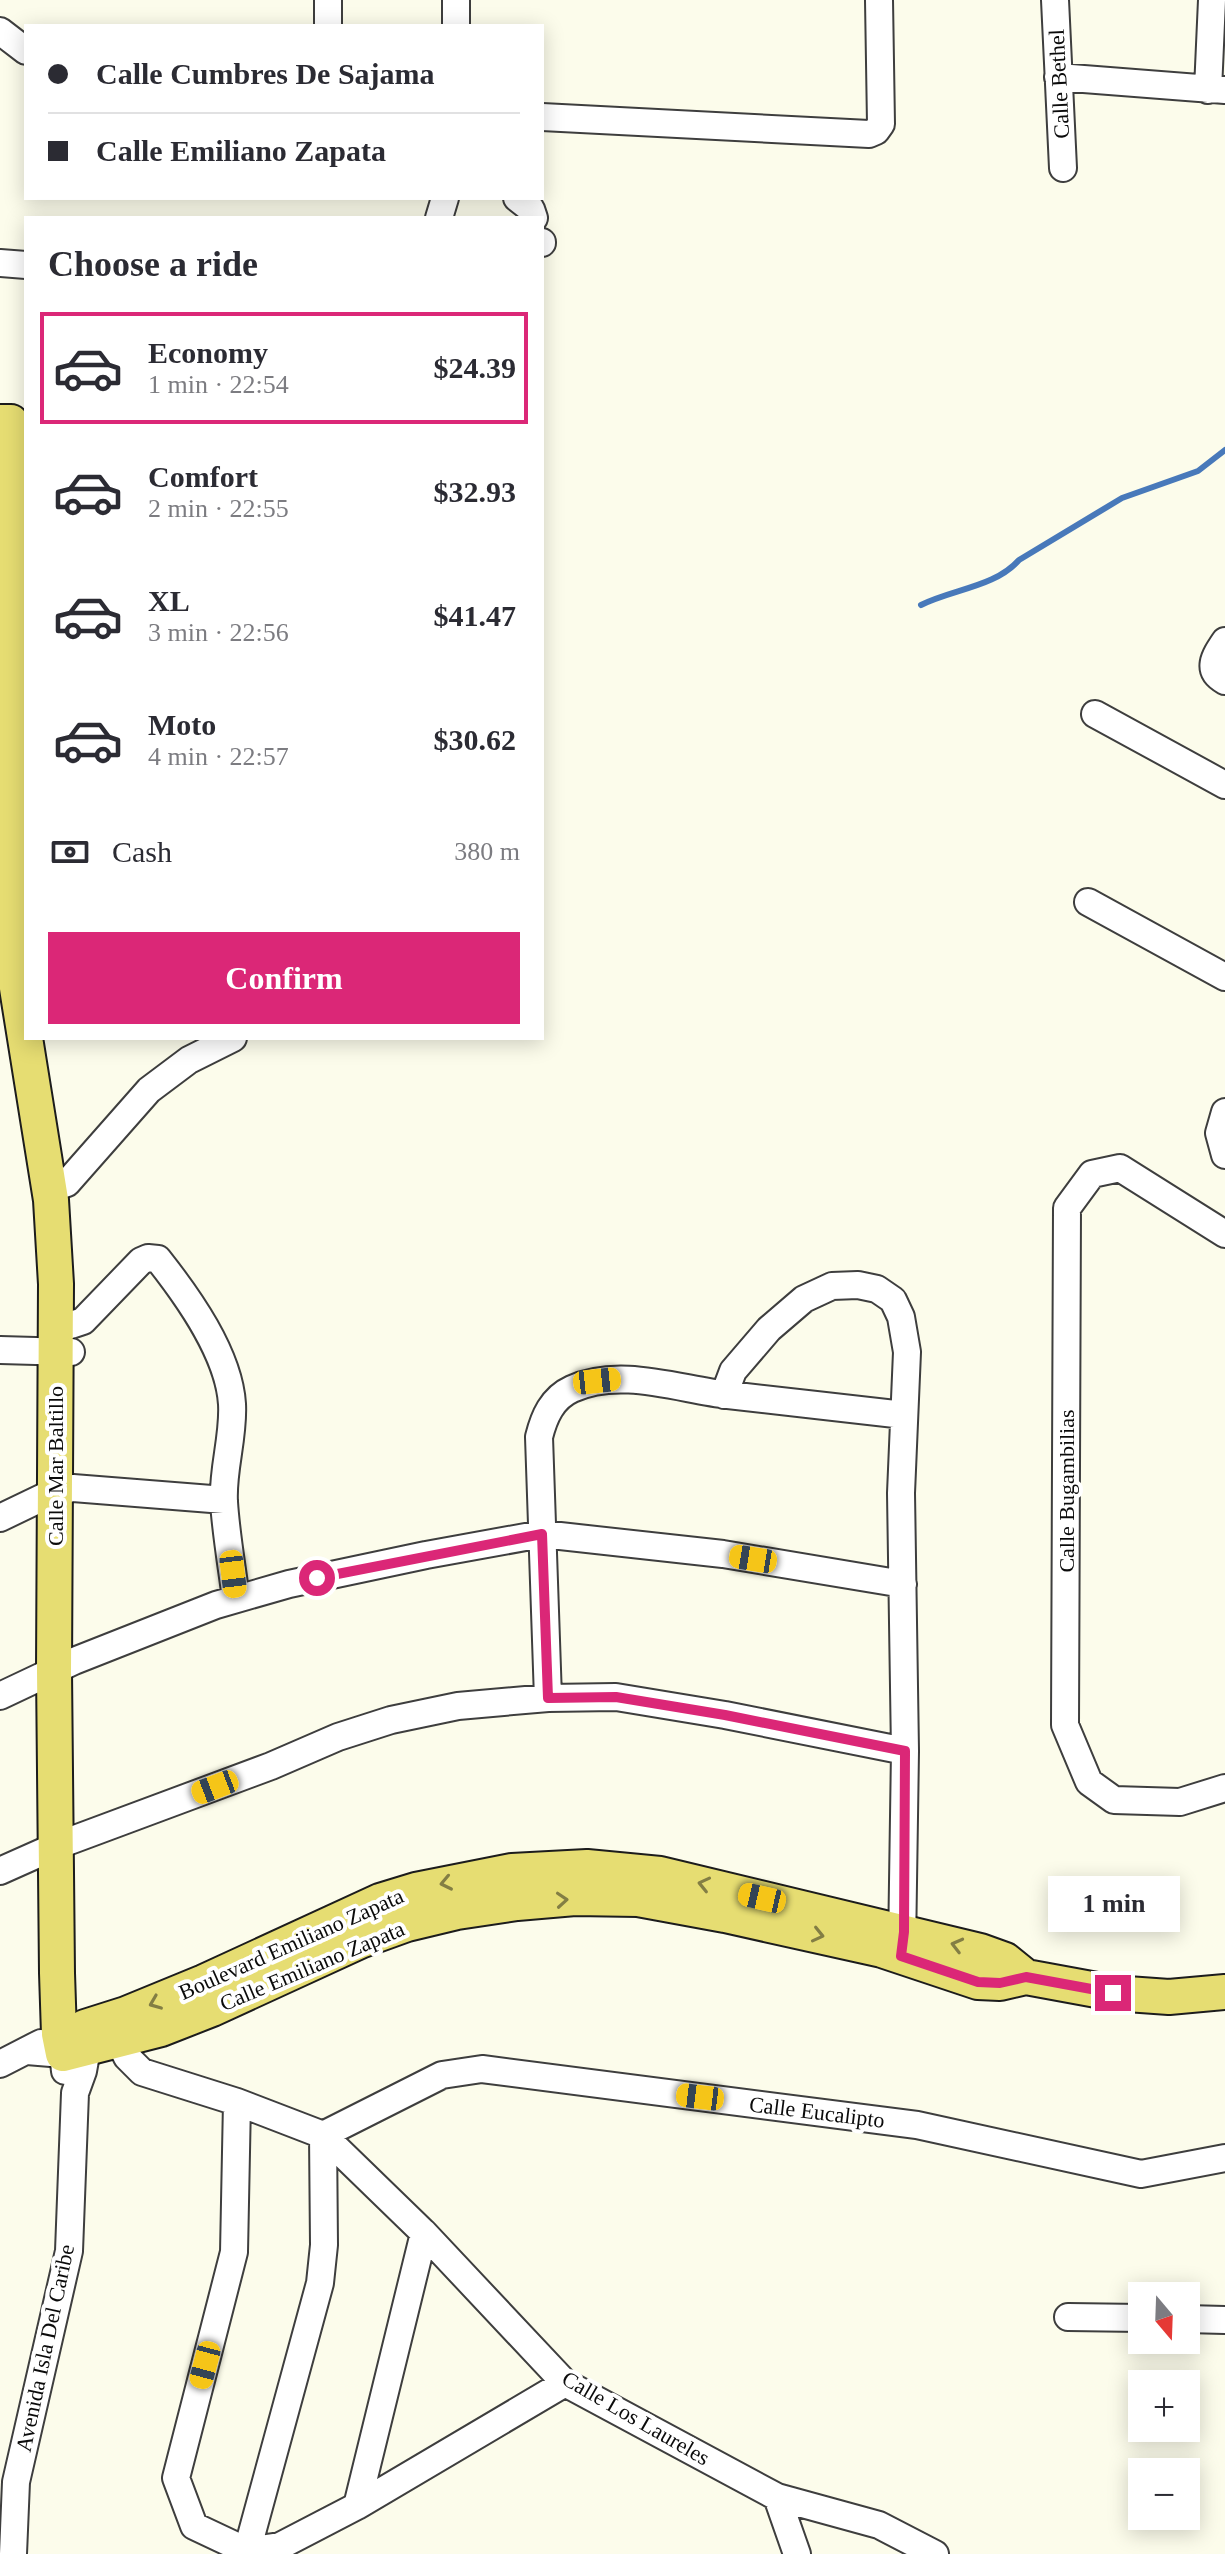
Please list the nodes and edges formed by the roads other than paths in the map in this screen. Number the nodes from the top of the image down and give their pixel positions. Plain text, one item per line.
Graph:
1 (328, 0) edge
2 (456, 0) edge
3 (879, 0) edge
4 (1055, 0) edge
5 (1212, 0) edge
6 (328, 24) edge
7 (456, 24) edge
8 (0, 31) edge
9 (24, 49) edge
10 (1058, 77) junction
11 (1217, 90) edge
12 (544, 117) edge
13 (1063, 168) dead end
14 (520, 200) edge
15 (533, 216) edge
16 (0, 263) edge
17 (24, 265) edge
18 (12, 422) edge
19 (1225, 641) edge
20 (1219, 675) edge
21 (1095, 714) dead end
22 (1225, 785) edge
23 (6, 830) edge
24 (0, 882) edge
25 (1088, 902) dead end
26 (24, 931) edge
27 (1225, 977) edge
28 (24, 1008) edge
29 (30, 1040) edge
30 (43, 1040) edge
31 (224, 1040) edge
32 (203, 1045) edge
33 (1225, 1112) edge
34 (1225, 1155) edge
35 (58, 1186) junction
36 (1225, 1234) edge
37 (63, 1339) junction
38 (0, 1350) edge
39 (724, 1395) junction
40 (904, 1415) junction
41 (64, 1490) junction
42 (224, 1500) junction
43 (0, 1518) edge
44 (542, 1534) junction
45 (903, 1584) junction
46 (236, 1599) junction
47 (64, 1666) junction
48 (0, 1696) edge
49 (548, 1698) junction
50 (905, 1751) junction
51 (1225, 1788) edge
52 (66, 1843) junction
53 (0, 1871) edge
54 (902, 1944) junction
55 (1225, 1992) edge
56 (87, 2037) junction
57 (0, 2064) edge
58 (237, 2102) junction
59 (323, 2135) junction
60 (1225, 2158) edge
61 (424, 2233) junction
62 (1068, 2317) dead end
63 (1128, 2318) edge
64 (1200, 2319) edge
65 (1225, 2320) edge
66 (565, 2383) junction
67 (777, 2497) junction
68 (357, 2506) junction
69 (247, 2551) junction
70 (13, 2554) edge
71 (797, 2554) edge
72 (935, 2554) edge

1 - 6 street
2 - 7 street
3 - 12 street
4 - 10 street, Calle Bethel
5 - 11 street
8 - 9 street
10 - 11 street
10 - 13 street, Calle Bethel
14 - 15 street
16 - 17 street
18 - 23 main road
19 - 20 street
21 - 22 street
23 - 26 main road
24 - 28 main road, Calle Mar Baltillo
25 - 27 street
29 - 35 main road, Calle Mar Baltillo
30 - 35 main road, Calle Mar Baltillo
31 - 32 street
32 - 35 street
33 - 34 street
35 - 37 main road, Calle Mar Baltillo
36 - 51 street, Calle Bugambilias
37 - 38 street
37 - 41 main road, Calle Mar Baltillo
37 - 42 street
39 - 40 street
39 - 40 street
39 - 44 street
40 - 45 street
41 - 42 street
41 - 43 street
41 - 47 main road, Calle Mar Baltillo
42 - 46 street
44 - 45 street
44 - 46 street
44 - 49 street
45 - 50 street
46 - 47 street
47 - 48 street
47 - 52 main road, Calle Mar Baltillo
49 - 50 street
49 - 52 street
50 - 54 street
52 - 53 street
52 - 56 main road, Calle Mar Baltillo
54 - 55 main road, Calle Emiliano Zapata
54 - 56 main road, Calle Emiliano Zapata
56 - 57 street
56 - 58 street
56 - 70 street, Avenida Isla Del Caribe
58 - 59 street
58 - 69 street
59 - 60 street, Calle Eucalipto
59 - 61 street, Calle Los Laureles
59 - 69 street
61 - 66 street, Calle Los Laureles
61 - 68 street
62 - 63 street
64 - 65 street
66 - 67 street, Calle Los Laureles
66 - 68 street
67 - 71 street
67 - 72 street, Calle Los Laureles
68 - 69 street

